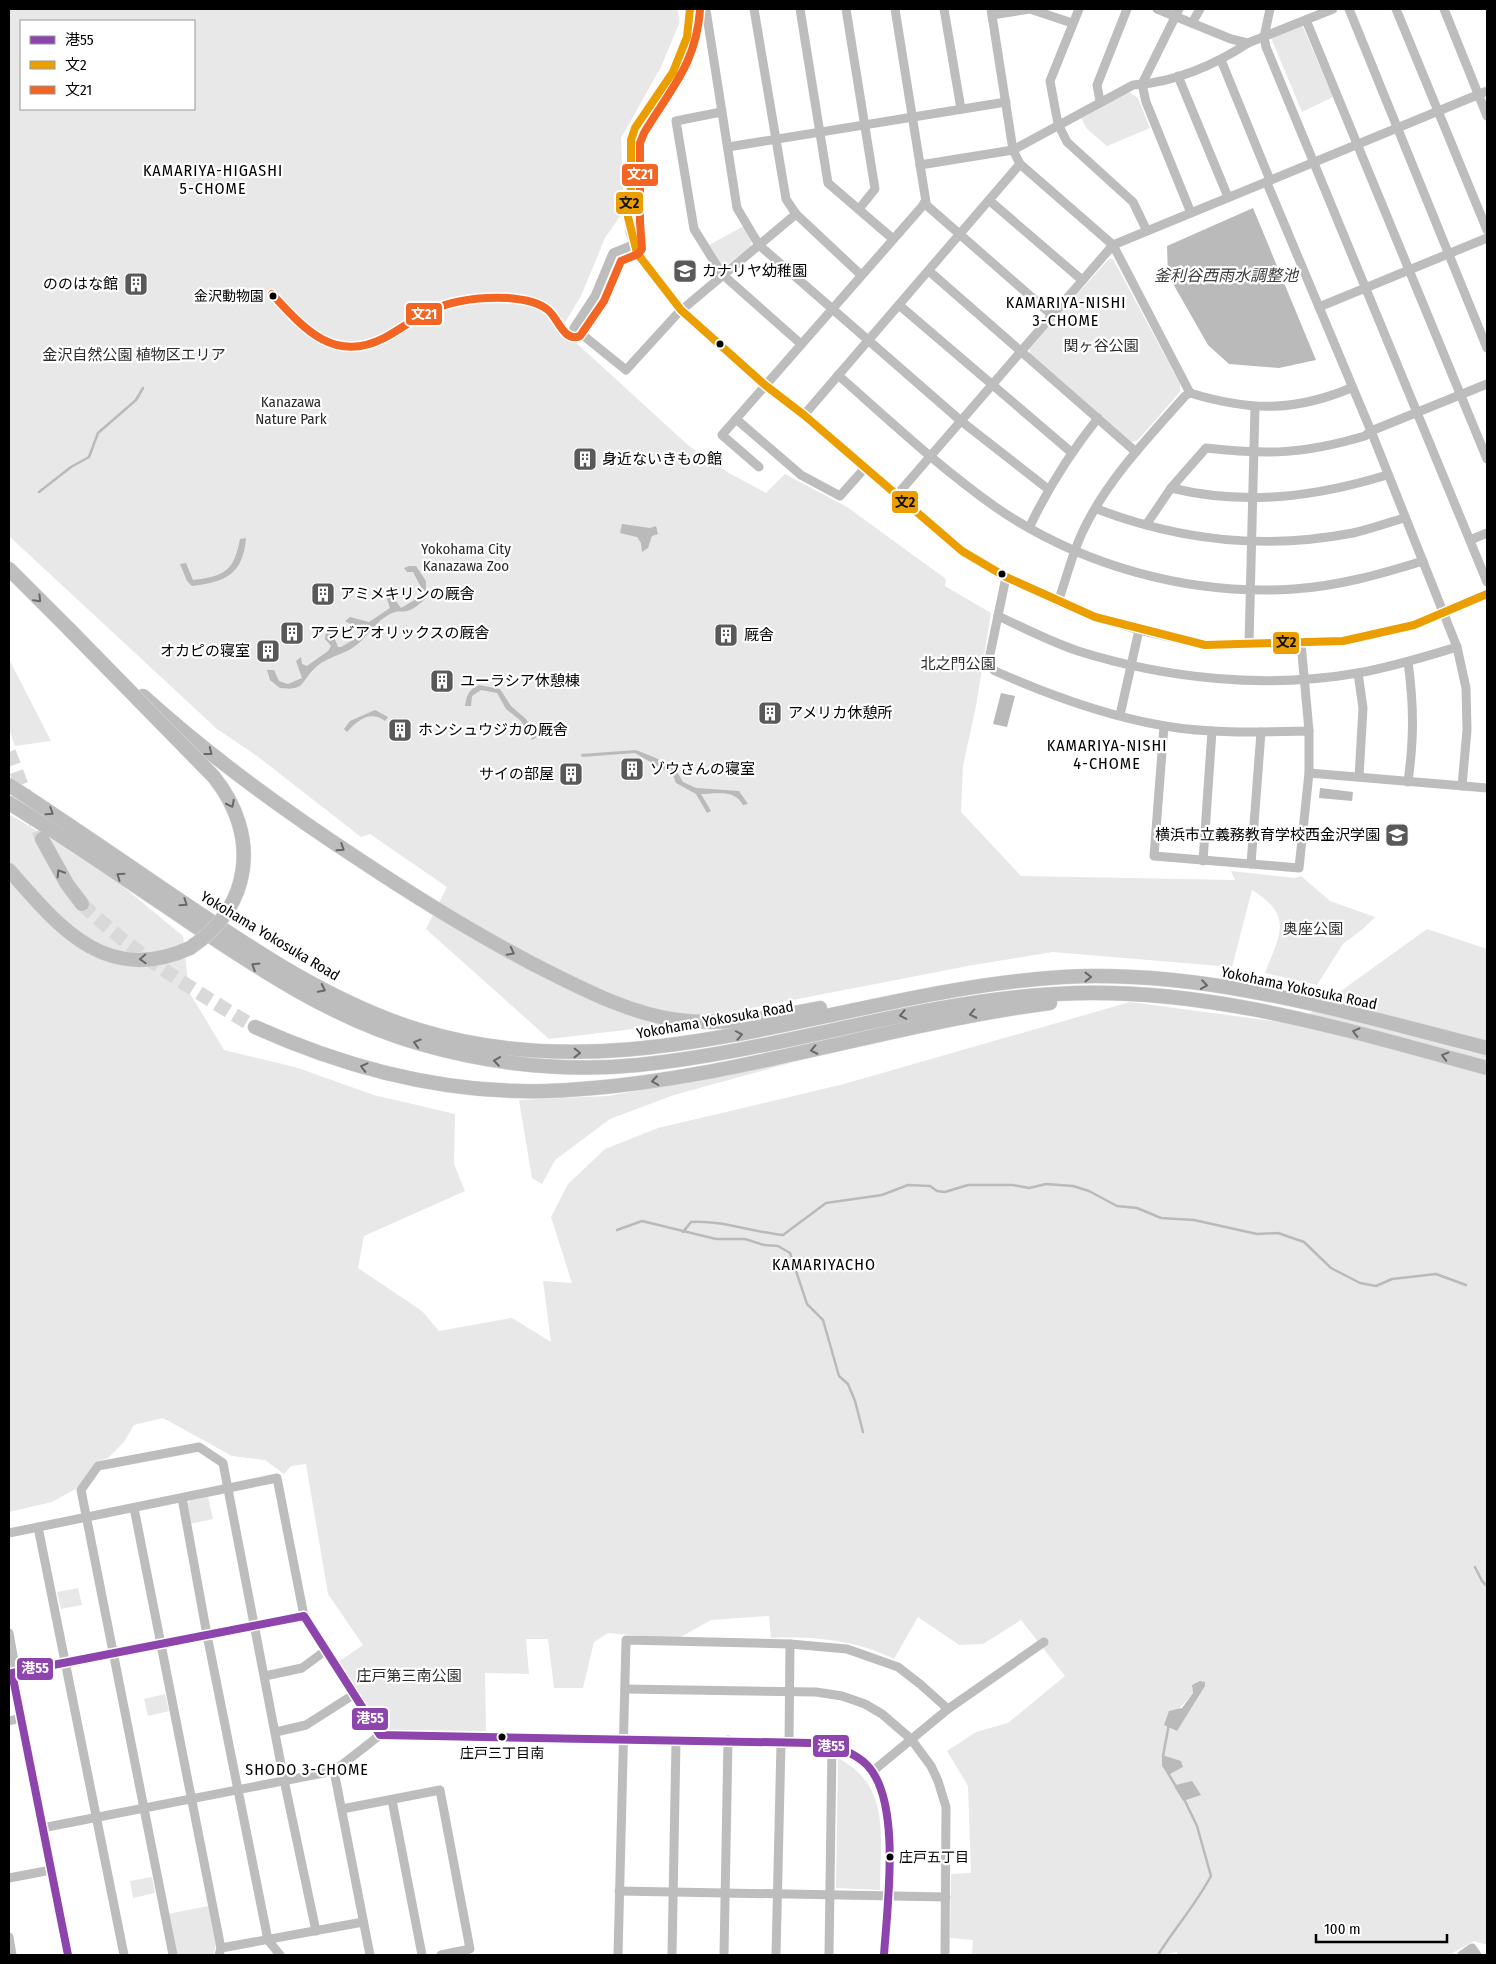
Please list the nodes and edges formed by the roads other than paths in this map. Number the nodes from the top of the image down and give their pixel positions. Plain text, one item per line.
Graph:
1 (709, 9) edge
2 (754, 9) edge
3 (800, 9) edge
4 (846, 9) edge
5 (894, 9) edge
6 (944, 9) edge
7 (1079, 9) edge
8 (1127, 9) edge
9 (1157, 9) edge
10 (1200, 9) edge
11 (1270, 9) edge
12 (1334, 9) edge
13 (1349, 9) edge
14 (1396, 9) edge
15 (1444, 9) edge
16 (690, 10) edge
17 (991, 12) edge
18 (1178, 13) edge
19 (1306, 20) junction
20 (1192, 23) junction
21 (1072, 24) junction
22 (1264, 37) junction
23 (1248, 43) junction
24 (1221, 60) junction
25 (1178, 76) junction
26 (1142, 84) junction
27 (1483, 93) edge
28 (1100, 101) junction
29 (1006, 102) junction
30 (960, 109) junction
31 (722, 112) junction
32 (1438, 112) junction
33 (1487, 116) edge
34 (912, 117) junction
35 (1058, 124) junction
36 (865, 125) junction
37 (1397, 128) junction
38 (820, 132) junction
39 (775, 139) junction
40 (1358, 144) junction
41 (728, 147) junction
42 (1013, 150) junction
43 (1314, 162) junction
44 (1020, 164) junction
45 (920, 165) junction
46 (1268, 182) junction
47 (1228, 197) junction
48 (990, 201) junction
49 (924, 204) junction
50 (859, 209) junction
51 (1192, 213) junction
52 (796, 214) junction
53 (1487, 230) edge
54 (1147, 231) junction
55 (959, 235) junction
56 (1487, 238) edge
57 (892, 239) junction
58 (633, 245) junction
59 (759, 245) junction
60 (1113, 245) junction
61 (1448, 252) junction
62 (1410, 270) junction
63 (929, 271) junction
64 (722, 274) junction
65 (862, 275) junction
66 (1082, 280) junction
67 (1365, 288) junction
68 (898, 306) junction
69 (1319, 307) junction
70 (832, 308) junction
71 (681, 310) junction
72 (1052, 315) junction
73 (868, 339) junction
74 (801, 344) junction
75 (1487, 348) edge
76 (1022, 352) junction
77 (838, 375) junction
78 (1487, 384) edge
79 (765, 385) junction
80 (991, 385) junction
81 (1351, 388) junction
82 (1190, 393) junction
83 (1461, 395) junction
84 (1255, 407) junction
85 (1418, 412) junction
86 (804, 415) junction
87 (1098, 418) junction
88 (736, 419) junction
89 (961, 421) junction
90 (1371, 431) junction
91 (1070, 452) junction
92 (1136, 452) junction
93 (1254, 453) junction
94 (930, 455) junction
95 (1487, 459) edge
96 (759, 467) dead end
97 (864, 469) junction
98 (1387, 475) junction
99 (1171, 488) junction
100 (1048, 489) junction
101 (896, 496) junction
102 (1253, 498) junction
103 (1097, 509) junction
104 (1404, 518) junction
105 (1146, 525) junction
106 (1029, 528) junction
107 (1487, 533) edge
108 (1470, 540) junction
109 (1252, 542) junction
110 (1075, 552) junction
111 (1423, 561) junction
112 (9, 569) edge
113 (1006, 577) junction
114 (1487, 582) edge
115 (1252, 589) junction
116 (1487, 594) edge
117 (1058, 602) junction
118 (1444, 612) junction
119 (998, 616) junction
120 (68, 628) junction
121 (1139, 630) junction
122 (1249, 643) junction
123 (1301, 644) junction
124 (1457, 647) junction
125 (1408, 662) junction
126 (1132, 666) junction
127 (1358, 673) junction
128 (1305, 679) junction
129 (1120, 714) junction
130 (1164, 726) junction
131 (1309, 730) junction
132 (1212, 731) junction
133 (1261, 732) junction
134 (1309, 773) junction
135 (1359, 777) junction
136 (1408, 782) junction
137 (9, 785) edge
138 (1462, 786) junction
139 (1487, 788) edge
140 (9, 804) edge
141 (42, 839) tunnel mouth
142 (1203, 860) junction
143 (1251, 864) junction
144 (9, 870) edge
145 (82, 904) tunnel mouth
146 (1066, 977) junction
147 (1143, 994) junction
148 (255, 1026) tunnel mouth
149 (464, 1048) junction
150 (1487, 1048) edge
151 (529, 1058) junction
152 (1487, 1068) edge
153 (228, 1489) junction
154 (182, 1498) junction
155 (134, 1508) junction
156 (86, 1516) junction
157 (38, 1527) junction
158 (9, 1533) edge
159 (304, 1616) junction
160 (255, 1626) junction
161 (9, 1633) edge
162 (207, 1636) junction
163 (1044, 1642) dead end
164 (162, 1644) junction
165 (790, 1644) junction
166 (325, 1651) junction
167 (113, 1653) junction
168 (65, 1662) junction
169 (12, 1673) edge
170 (265, 1676) junction
171 (625, 1689) junction
172 (789, 1693) junction
173 (353, 1695) junction
174 (948, 1709) junction
175 (21, 1718) junction
176 (9, 1721) edge
177 (276, 1732) junction
178 (380, 1735) junction
179 (624, 1739) junction
180 (911, 1739) junction
181 (728, 1740) junction
182 (676, 1741) junction
183 (785, 1743) junction
184 (832, 1745) junction
185 (334, 1771) junction
186 (873, 1771) junction
187 (284, 1780) junction
188 (238, 1789) junction
189 (191, 1799) junction
190 (392, 1800) junction
191 (144, 1809) junction
192 (342, 1809) junction
193 (96, 1818) junction
194 (42, 1828) junction
195 (51, 1870) junction
196 (9, 1878) edge
197 (619, 1891) junction
198 (674, 1892) junction
199 (725, 1893) junction
200 (778, 1894) junction
201 (830, 1895) junction
202 (886, 1896) junction
203 (946, 1897) junction
204 (363, 1922) junction
205 (316, 1931) junction
206 (9, 1937) edge
207 (268, 1940) junction
208 (220, 1952) edge
209 (12, 1955) edge
210 (68, 1955) edge
211 (124, 1955) edge
212 (173, 1955) edge
213 (280, 1955) edge
214 (370, 1955) edge
215 (422, 1955) edge
216 (441, 1955) edge
217 (618, 1955) edge
218 (672, 1955) edge
219 (724, 1955) edge
220 (776, 1955) edge
221 (828, 1955) edge
222 (884, 1955) edge
223 (946, 1955) edge
224 (1462, 1955) edge
225 (1477, 1955) edge

1 - 16 street
1 - 31 street
2 - 39 street
3 - 38 street
4 - 36 street
5 - 34 street
6 - 30 street
7 - 21 street
8 - 28 street
9 - 18 street
10 - 20 street
11 - 22 street
12 - 19 street
13 - 37 street
14 - 32 street
15 - 27 street
16 - 58 street
17 - 21 street
17 - 29 street
18 - 20 street
18 - 26 street
19 - 22 street
19 - 40 street
20 - 23 street
21 - 35 street
22 - 23 street
22 - 43 street
23 - 24 street
24 - 25 street
24 - 46 street
25 - 26 street
25 - 47 street
26 - 28 street
26 - 51 street
27 - 32 street
27 - 33 street
28 - 35 street
29 - 30 street
29 - 42 street
30 - 34 street
31 - 41 street
31 - 64 street
32 - 37 street
32 - 53 street
34 - 36 street
34 - 45 street
35 - 42 street
35 - 54 street
36 - 38 street
36 - 50 street
37 - 40 street
37 - 61 street
38 - 39 street
38 - 50 street
39 - 41 street
39 - 52 street
40 - 43 street
40 - 62 street
41 - 59 street
42 - 44 street
42 - 45 street
43 - 46 street
43 - 67 street
44 - 48 street
44 - 60 street
45 - 49 street
46 - 47 street
46 - 69 street
47 - 51 street
48 - 55 street
48 - 66 street
49 - 55 street
49 - 57 street
50 - 57 street
51 - 54 street
52 - 59 street
52 - 65 street
54 - 60 street
55 - 63 street
55 - 72 street
56 - 61 street
57 - 65 street
58 - 71 street
58 - 71 street
59 - 64 street
59 - 70 street
60 - 66 street
60 - 82 street
61 - 62 street
61 - 75 street
62 - 67 street
62 - 83 street
63 - 68 street
63 - 76 street
64 - 71 street
64 - 74 street
65 - 70 street
66 - 72 street
67 - 69 street
67 - 85 street
68 - 73 street
68 - 80 street
69 - 81 street
70 - 73 street
70 - 74 street
71 - 79 street
72 - 76 street
73 - 77 street
73 - 89 street
74 - 79 street
76 - 80 street
76 - 87 street
77 - 86 street
77 - 94 street
78 - 83 street
79 - 86 street
79 - 88 street
80 - 89 street
80 - 91 street
81 - 84 street
81 - 90 street
82 - 84 street
82 - 92 street
83 - 85 street
83 - 95 street
84 - 93 street
85 - 90 street
85 - 108 street
86 - 97 street
87 - 91 street
87 - 92 street
88 - 96 street
88 - 97 street
89 - 94 street
89 - 100 street
90 - 93 street
90 - 98 street
91 - 100 street
92 - 103 street
93 - 99 street
93 - 102 street
94 - 101 street
94 - 106 street
97 - 101 street
98 - 102 street
98 - 104 street
99 - 102 street
99 - 105 street
100 - 106 street
101 - 113 street
102 - 109 street
103 - 105 street
103 - 110 street
104 - 109 street
104 - 111 street
105 - 109 street
106 - 110 street
107 - 108 street
108 - 114 street
109 - 115 street
110 - 115 street
110 - 117 street
111 - 115 street
111 - 118 street
112 -> 120 highway
113 - 117 street
113 - 119 street
115 - 122 street
116 - 118 street
117 - 121 street
118 - 123 street
118 - 124 street
119 - 126 street
119 - 129 street
120 -> 144 highway, bridge
120 -> 146 highway, bridge
121 - 122 street
121 - 126 street
122 - 123 street
123 - 128 street
124 - 125 street
124 - 138 street
125 - 127 street
125 - 136 street
126 - 128 street
126 - 129 street
127 - 128 street
127 - 135 street
128 - 131 street
129 - 130 street
130 - 132 street
130 - 142 street
131 - 133 street
131 - 134 street
132 - 133 street
132 - 142 street
133 - 143 street
134 - 135 street
134 - 143 street
135 - 136 street
136 - 138 street
137 -> 149 highway, Yokohama Yokosuka Road
138 - 139 street
149 -> 140 highway, Yokohama Yokosuka Road
145 -> 141 highway
142 - 143 street
146 -> 150 highway, Yokohama Yokosuka Road
151 -> 146 highway, Yokohama Yokosuka Road
147 -> 148 highway
147 -> 151 highway, Yokohama Yokosuka Road
152 -> 147 highway, Yokohama Yokosuka Road
149 - 151 highway, Yokohama Yokosuka Road
153 - 154 street
153 - 156 street
153 - 159 street
153 - 160 street
154 - 155 street
154 - 162 street
155 - 156 street
155 - 164 street
156 - 157 street
156 - 167 street
157 - 158 street
157 - 168 street
159 - 160 street
159 - 166 street
160 - 162 street
160 - 170 street
161 - 169 street
162 - 164 street
162 - 188 street
163 - 174 street
164 - 167 street
164 - 189 street
165 - 171 street
165 - 172 street
165 - 174 street
166 - 170 street
166 - 173 street
167 - 168 street
167 - 191 street
168 - 169 street
168 - 193 street
169 - 175 street
170 - 177 street
171 - 172 street
171 - 179 street
172 - 180 street
172 - 183 street
173 - 177 street
173 - 178 street
174 - 180 street
175 - 176 street
175 - 194 street
177 - 187 street
178 - 179 street
178 - 185 street
179 - 182 street
179 - 197 street
180 - 186 street
180 - 203 street
181 - 182 street
181 - 183 street
181 - 199 street
182 - 198 street
183 - 184 street
183 - 200 street
184 - 186 street
184 - 201 street
185 - 187 street
185 - 192 street
186 - 202 street
187 - 188 street
187 - 205 street
188 - 189 street
188 - 207 street
189 - 191 street
189 - 208 street
190 - 192 street
190 - 215 street
190 - 216 street
191 - 193 street
191 - 212 street
192 - 204 street
193 - 194 street
193 - 211 street
194 - 195 street
195 - 196 street
195 - 210 street
197 - 198 street
197 - 217 street
198 - 199 street
198 - 218 street
199 - 200 street
199 - 219 street
200 - 201 street
200 - 220 street
201 - 202 street
201 - 221 street
202 - 203 street
202 - 222 street
203 - 223 street
204 - 205 street
204 - 214 street
205 - 207 street
206 - 209 street
207 - 208 street
207 - 213 street
224 - 225 street

